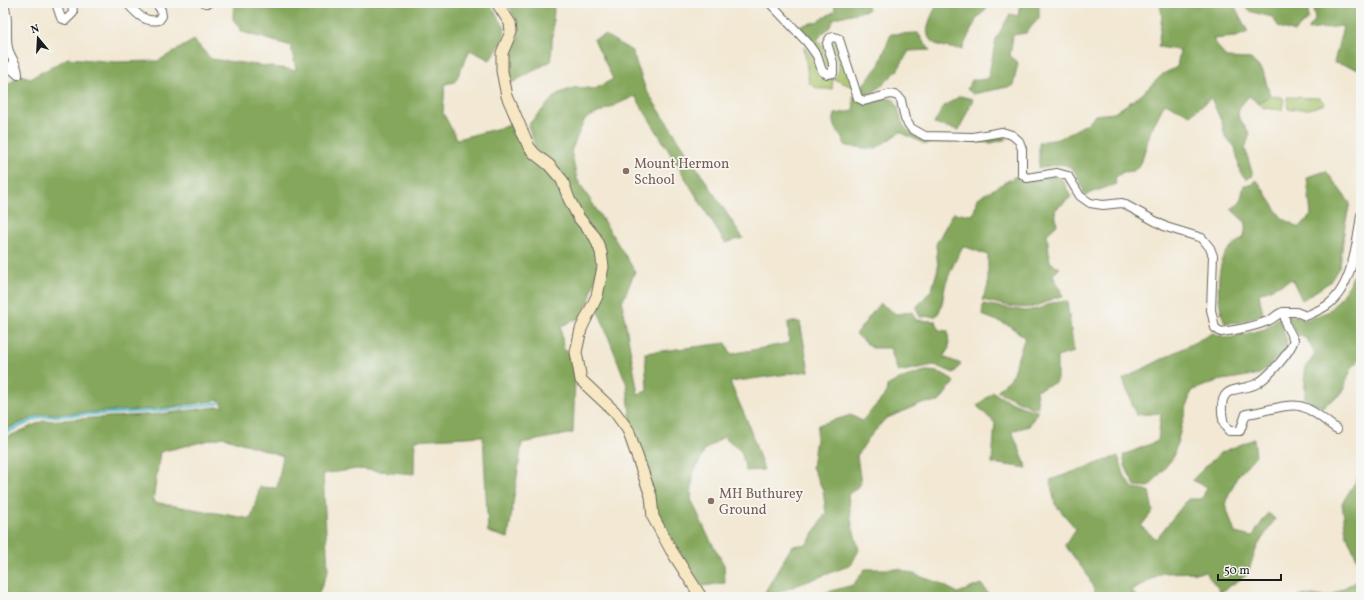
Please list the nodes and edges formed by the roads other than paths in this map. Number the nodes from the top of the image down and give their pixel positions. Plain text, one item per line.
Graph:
1 (3, 3) edge
2 (56, 3) edge
3 (72, 3) edge
4 (127, 3) edge
5 (156, 3) edge
6 (205, 3) edge
7 (209, 3) edge
8 (498, 3) edge
9 (770, 3) edge
10 (3, 62) edge
11 (1361, 215) edge
12 (1284, 312) junction
13 (1338, 429) dead end
14 (701, 597) edge

1 - 10 street
2 - 3 street
4 - 5 street
6 - 7 street
8 - 14 main road
9 - 12 street
11 - 12 street
12 - 13 street

